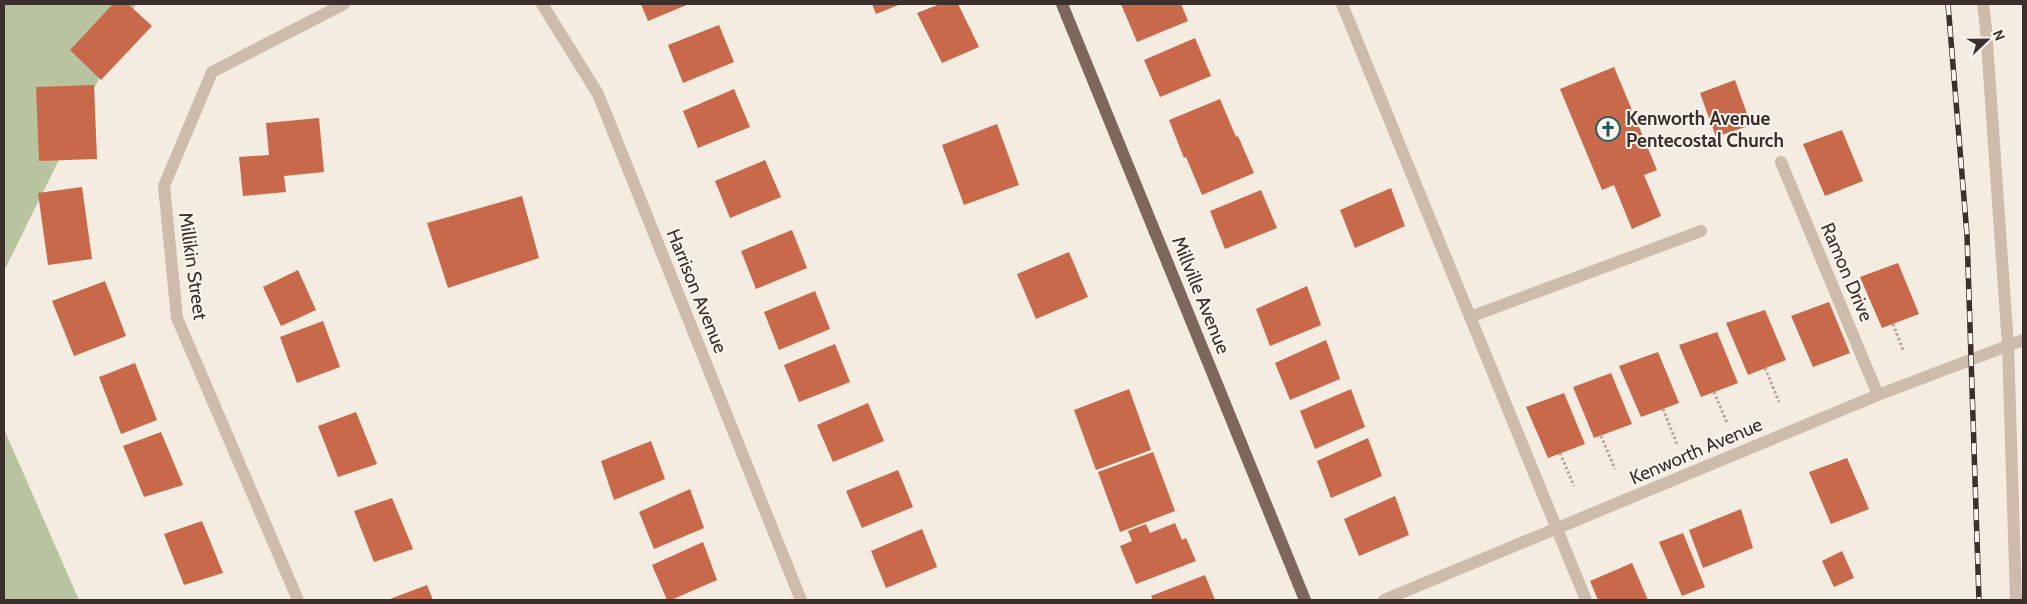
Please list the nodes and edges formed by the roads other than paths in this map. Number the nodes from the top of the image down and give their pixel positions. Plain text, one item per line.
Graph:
1 (344, 4) edge
2 (542, 4) edge
3 (1062, 4) edge
4 (1342, 4) edge
5 (1983, 4) edge
6 (1781, 162) dead end
7 (1701, 231) dead end
8 (1470, 316) junction
9 (2023, 340) edge
10 (2008, 346) junction
11 (1878, 396) junction
12 (1556, 529) junction
13 (298, 600) edge
14 (801, 600) edge
15 (1305, 600) edge
16 (1384, 600) edge
17 (1586, 600) edge
18 (2016, 600) edge

1 - 13 street, Millikin Street
2 - 14 street, Harrison Avenue
3 - 15 main road, Millville Avenue
4 - 8 street
5 - 10 street
6 - 11 street, Ramon Drive
7 - 8 street
8 - 12 street
9 - 10 street, Kenworth Avenue
10 - 11 street, Kenworth Avenue
10 - 18 street
11 - 12 street, Kenworth Avenue
12 - 16 street, Kenworth Avenue
12 - 17 street

